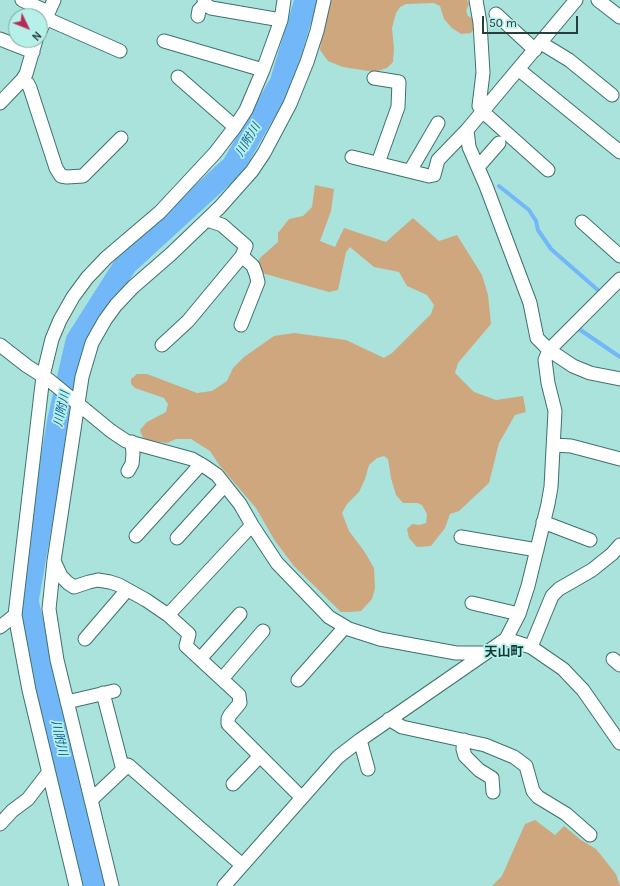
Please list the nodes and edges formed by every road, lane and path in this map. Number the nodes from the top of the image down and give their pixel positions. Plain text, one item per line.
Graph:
1 (22, 0) edge
2 (284, 0) edge
3 (324, 0) edge
4 (476, 0) edge
5 (576, 0) edge
6 (598, 0) edge
7 (204, 2) edge
8 (49, 10) edge
9 (496, 14) dead end
10 (198, 16) dead end
11 (620, 17) edge
12 (282, 20) junction
13 (164, 41) dead end
14 (538, 46) junction
15 (33, 48) edge
16 (120, 51) dead end
17 (518, 69) junction
18 (263, 70) junction
19 (178, 77) dead end
20 (374, 78) dead end
21 (22, 80) junction
22 (612, 95) dead end
23 (0, 103) edge
24 (482, 111) junction
25 (438, 123) dead end
26 (235, 127) junction
27 (467, 130) junction
28 (121, 138) dead end
29 (500, 143) dead end
30 (620, 152) edge
31 (352, 157) dead end
32 (378, 163) junction
33 (478, 167) junction
34 (548, 170) dead end
35 (410, 171) junction
36 (207, 220) junction
37 (582, 222) dead end
38 (242, 256) junction
39 (620, 256) edge
40 (620, 280) edge
41 (241, 325) dead end
42 (0, 345) edge
43 (162, 345) dead end
44 (549, 350) junction
45 (46, 378) junction
46 (620, 379) edge
47 (74, 401) junction
48 (132, 442) junction
49 (554, 445) junction
50 (620, 459) edge
51 (200, 464) junction
52 (128, 472) dead end
53 (225, 486) junction
54 (543, 522) junction
55 (252, 525) junction
56 (136, 536) dead end
57 (461, 537) dead end
58 (177, 538) dead end
59 (590, 540) dead end
60 (620, 545) edge
61 (537, 550) junction
62 (54, 561) junction
63 (127, 590) junction
64 (472, 603) dead end
65 (240, 614) dead end
66 (519, 614) junction
67 (15, 615) junction
68 (168, 615) junction
69 (0, 627) edge
70 (345, 627) junction
71 (263, 631) dead end
72 (85, 639) dead end
73 (506, 639) junction
74 (531, 647) junction
75 (484, 653) junction
76 (200, 659) junction
77 (305, 678) dead end
78 (222, 679) junction
79 (67, 702) junction
80 (389, 719) junction
81 (360, 740) junction
82 (464, 740) junction
83 (620, 743) edge
84 (260, 756) junction
85 (368, 769) dead end
86 (123, 770) junction
87 (48, 773) junction
88 (233, 784) dead end
89 (493, 792) dead end
90 (302, 798) junction
91 (91, 800) junction
92 (0, 824) edge
93 (590, 835) dead end
94 (242, 865) junction
95 (76, 886) edge
96 (112, 886) edge
97 (224, 886) edge

1 - 8 street
2 - 12 street
3 - 36 street
4 - 24 street
5 - 14 street
6 - 11 street
7 - 10 street
7 - 12 street
8 - 16 street
9 - 14 street
12 - 18 street
13 - 18 street
14 - 17 street
14 - 22 street
15 - 21 street
17 - 24 street
17 - 30 street
18 - 26 street
19 - 26 street
20 - 32 street
21 - 23 street
21 - 28 street
24 - 27 street
24 - 34 street
25 - 35 street
26 - 45 street
27 - 33 street
27 - 35 street
29 - 33 street
31 - 32 street
32 - 35 street
33 - 44 street
36 - 38 street
36 - 47 street
37 - 39 street
38 - 41 street
38 - 43 street
40 - 44 street
42 - 45 street
44 - 46 street
44 - 49 street
45 - 47 street
45 - 67 street
47 - 48 street
47 - 62 street
48 - 51 street
48 - 52 street
49 - 50 street
49 - 54 street
51 - 53 street
51 - 56 street
53 - 55 street
53 - 58 street
54 - 59 street
54 - 61 street
55 - 68 street
55 - 70 street
57 - 61 street
60 - 74 street
61 - 66 street
62 - 63 street
62 - 79 street
63 - 68 street
63 - 72 street
64 - 66 street
65 - 76 street
66 - 73 street
67 - 69 street
67 - 87 street
68 - 76 street
70 - 75 street
70 - 77 street
71 - 78 street
73 - 74 street
73 - 75 street
74 - 83 street
75 - 80 street
76 - 78 street
78 - 84 street
79 - 86 street
79 - 91 street
80 - 81 street
80 - 82 street
81 - 85 street
81 - 90 street
82 - 89 street
82 - 93 street
84 - 88 street
84 - 90 street
86 - 91 street
86 - 94 street
87 - 92 street
87 - 95 street
90 - 94 street
91 - 96 street
94 - 97 street

